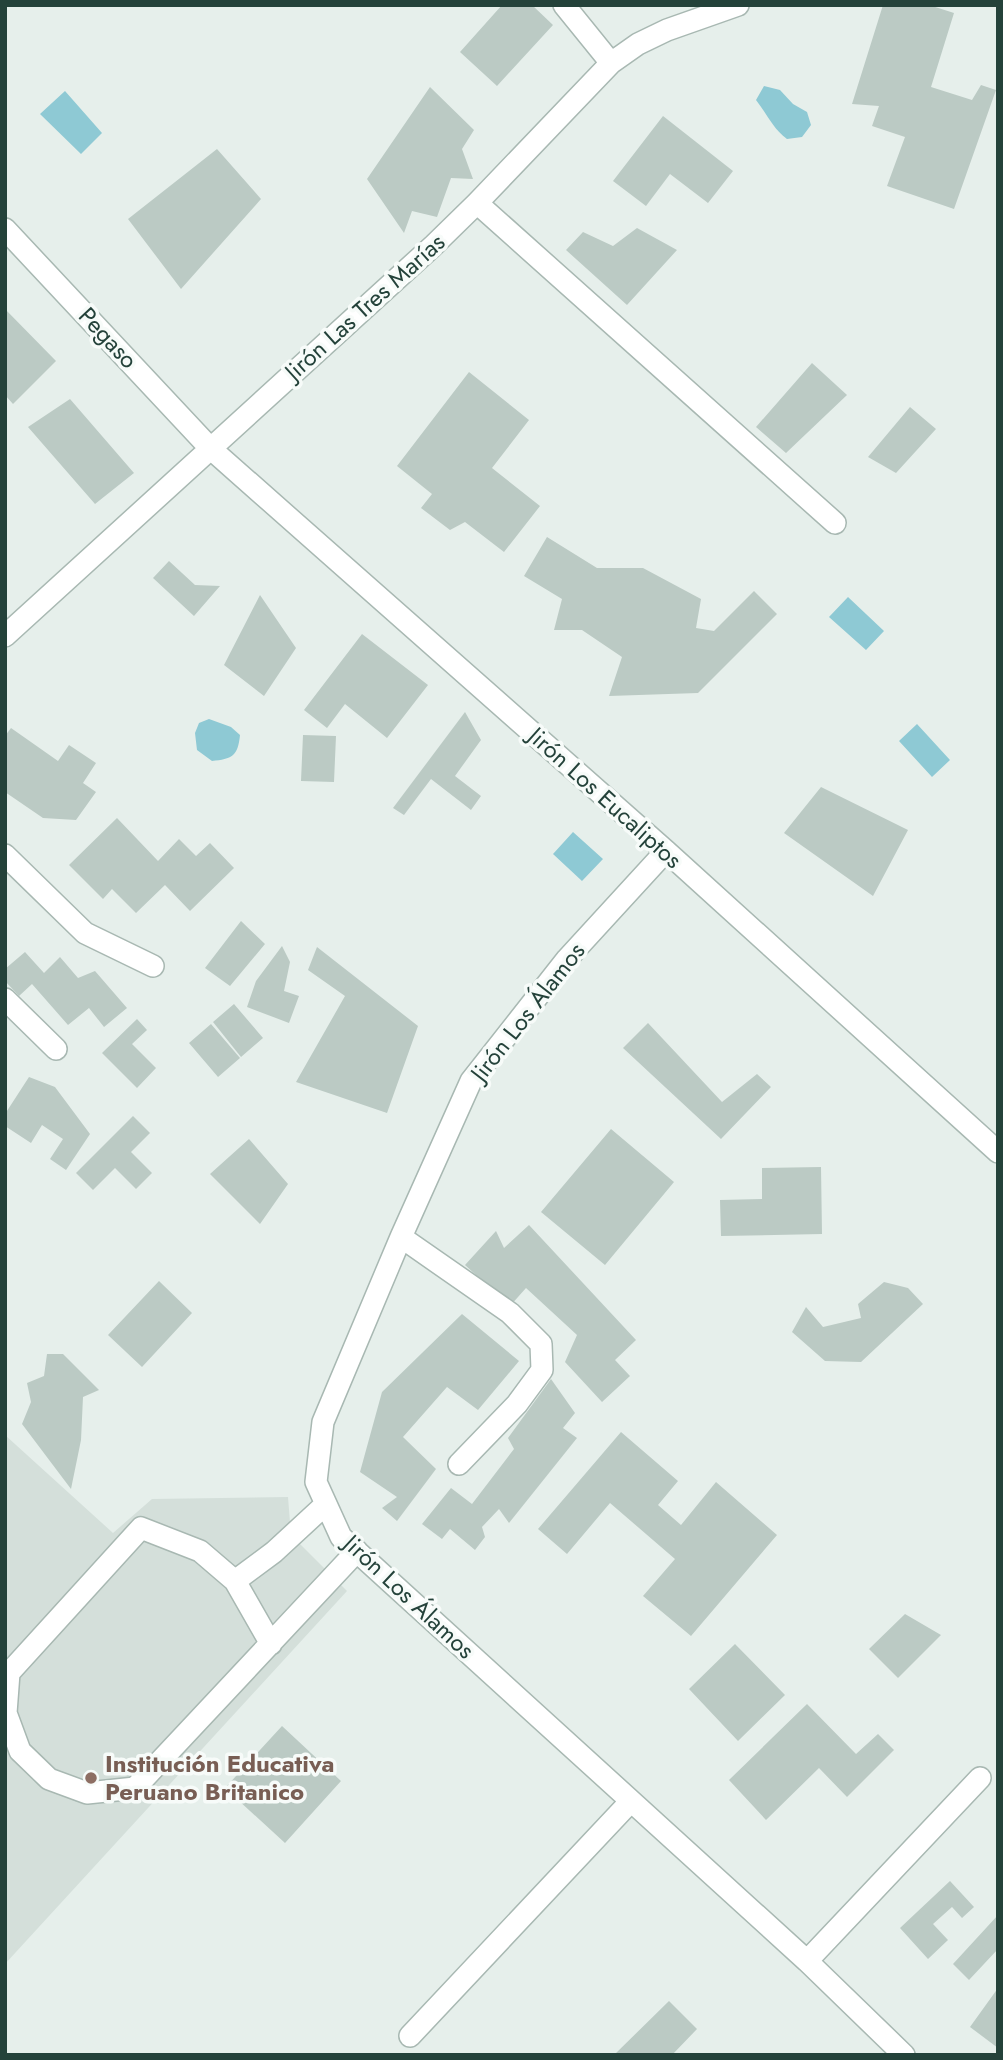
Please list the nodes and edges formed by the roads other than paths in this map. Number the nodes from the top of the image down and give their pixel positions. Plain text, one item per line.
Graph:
1 (564, 5) edge
2 (738, 5) edge
3 (611, 63) junction
4 (477, 203) junction
5 (5, 229) edge
6 (210, 448) junction
7 (835, 523) dead end
8 (5, 636) edge
9 (666, 851) junction
10 (5, 855) edge
11 (153, 966) dead end
12 (5, 999) edge
13 (56, 1049) dead end
14 (998, 1152) edge
15 (401, 1237) junction
16 (459, 1464) dead end
17 (326, 1504) junction
18 (357, 1551) junction
19 (235, 1581) junction
20 (271, 1644) junction
21 (980, 1778) dead end
22 (631, 1801) junction
23 (807, 1961) junction
24 (410, 2036) dead end
25 (904, 2055) edge

1 - 3 street
2 - 3 street, Jirón Las Tres Marías
3 - 4 street, Jirón Las Tres Marías
4 - 6 street, Jirón Las Tres Marías
4 - 7 street
5 - 6 street, Pegaso
6 - 8 street, Jirón Las Tres Marías
6 - 9 street, Jirón Los Eucaliptos
9 - 14 street, Jirón Los Eucaliptos
9 - 15 street, Jirón Los Álamos
10 - 11 street
12 - 13 street
15 - 16 street
15 - 17 street, Jirón Los Álamos
17 - 18 street, Jirón Los Álamos
17 - 19 street
18 - 20 street
18 - 22 street, Jirón Los Álamos
19 - 20 street
19 - 20 street
21 - 23 street
22 - 23 street, Jirón Los Álamos
22 - 24 street
23 - 25 street, Jirón Los Álamos

